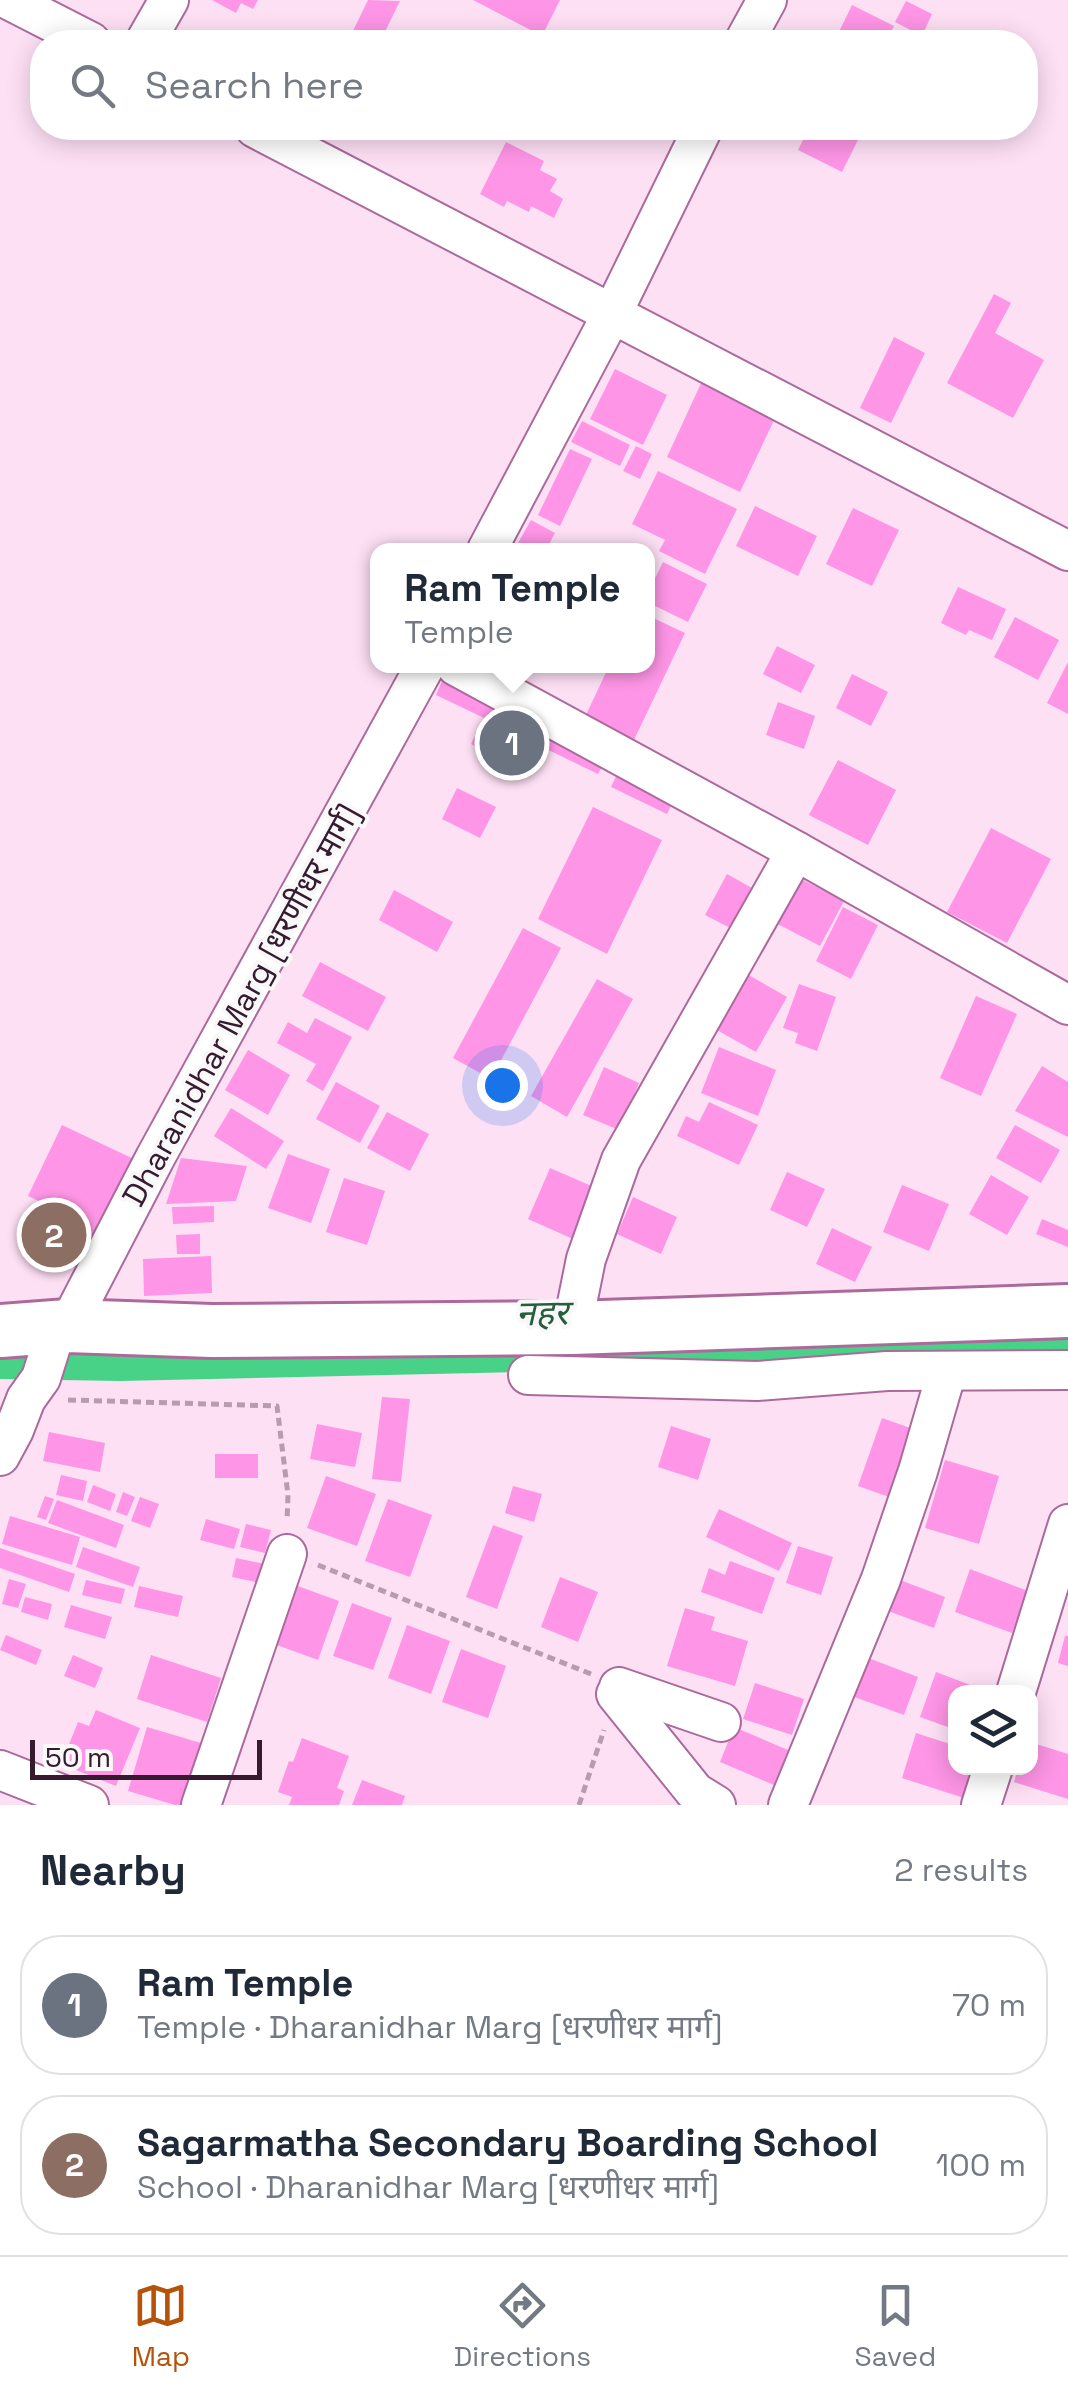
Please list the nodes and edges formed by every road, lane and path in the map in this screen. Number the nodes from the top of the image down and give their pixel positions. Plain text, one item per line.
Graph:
1 (10, 0) edge
2 (168, 0) edge
3 (766, 0) edge
4 (69, 30) edge
5 (152, 30) edge
6 (750, 30) edge
7 (278, 140) edge
8 (697, 140) edge
9 (612, 314) junction
10 (491, 543) edge
11 (1068, 551) edge
12 (422, 673) edge
13 (469, 673) edge
14 (796, 850) junction
15 (1068, 1005) edge
16 (1068, 1311) edge
17 (572, 1328) junction
18 (0, 1332) edge
19 (60, 1333) junction
20 (1068, 1370) edge
21 (947, 1371) junction
22 (528, 1375) dead end
23 (34, 1388) junction
24 (0, 1456) edge
25 (1068, 1524) edge
26 (287, 1554) junction
27 (1018, 1685) edge
28 (617, 1690) junction
29 (721, 1722) dead end
30 (0, 1770) edge
31 (990, 1775) edge
32 (89, 1805) edge
33 (201, 1805) edge
34 (580, 1805) edge
35 (716, 1805) edge
36 (788, 1805) edge
37 (981, 1805) edge

1 - 4 street
2 - 5 street
3 - 6 street
7 - 9 street
8 - 9 street
9 - 10 street
9 - 11 street
12 - 19 street, Dharanidhar Marg [धरणीधर मार्ग]
13 - 14 street
14 - 15 street
14 - 17 street
16 - 17 street
17 - 19 street
18 - 19 street
19 - 23 street, Dharanidhar Marg [धरणीधर मार्ग]
20 - 21 street
21 - 22 street
21 - 36 street
23 - 24 street
23 - 26 path
25 - 27 street
26 - 28 path
26 - 33 street
28 - 29 street
28 - 34 path
28 - 35 street
30 - 32 street
31 - 37 street

